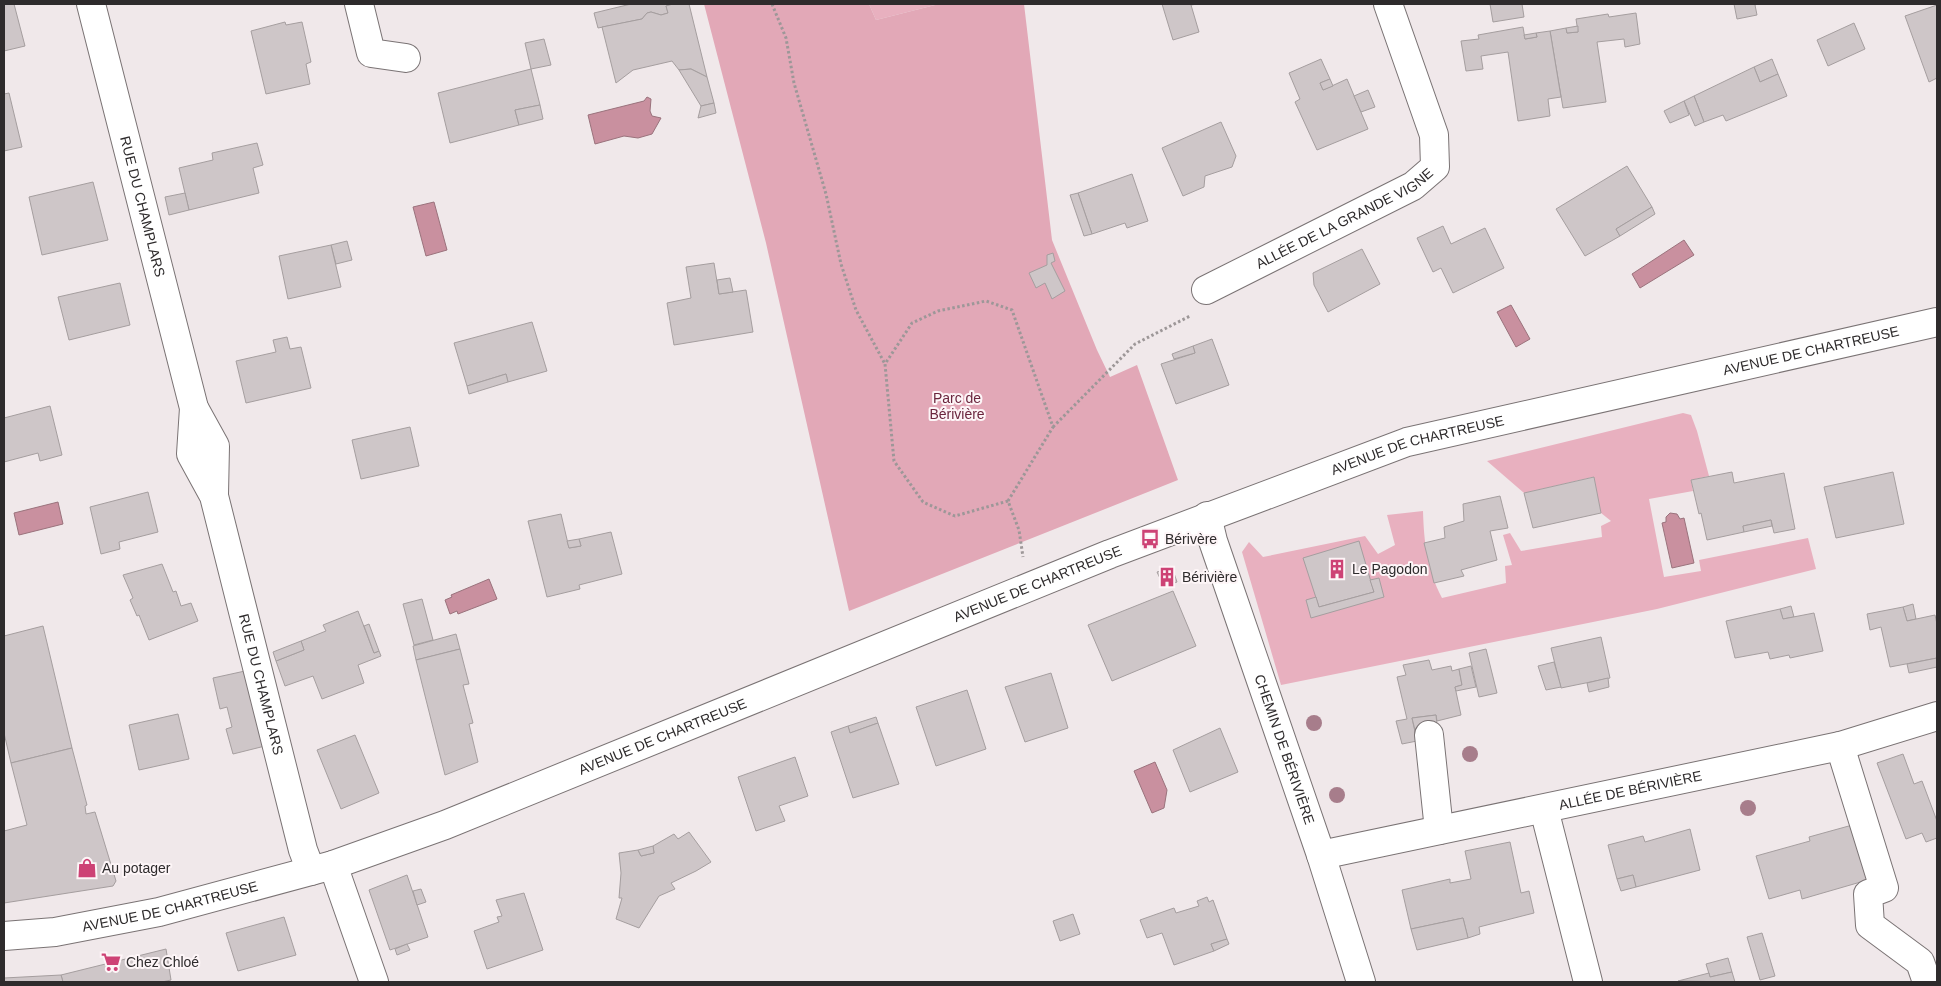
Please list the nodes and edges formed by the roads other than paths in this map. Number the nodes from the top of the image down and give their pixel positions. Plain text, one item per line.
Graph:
1 (91, 4) edge
2 (359, 4) edge
3 (1388, 4) edge
4 (406, 58) dead end
5 (1206, 290) dead end
6 (1937, 322) edge
7 (1207, 516) junction
8 (1937, 716) edge
9 (1429, 735) dead end
10 (1840, 746) junction
11 (1544, 809) junction
12 (1440, 830) junction
13 (1320, 855) junction
14 (322, 868) junction
15 (4, 936) edge
16 (374, 982) edge
17 (1361, 982) edge
18 (1588, 982) edge
19 (1928, 982) edge

1 - 14 street, RUE DU CHAMPLARS
2 - 4 street
3 - 5 street, ALLÉE DE LA GRANDE VIGNE
6 - 7 street, AVENUE DE CHARTREUSE
7 - 13 street, CHEMIN DE BÉRIVIÈRE
7 - 14 street, AVENUE DE CHARTREUSE
8 - 10 street, ALLÉE DE BÉRIVIÈRE
9 - 12 street
10 - 11 street, ALLÉE DE BÉRIVIÈRE
10 - 19 street
11 - 12 street, ALLÉE DE BÉRIVIÈRE
11 - 18 street
12 - 13 street, ALLÉE DE BÉRIVIÈRE
13 - 17 street, CHEMIN DE BÉRIVIÈRE
14 - 15 street, AVENUE DE CHARTREUSE
14 - 16 street

